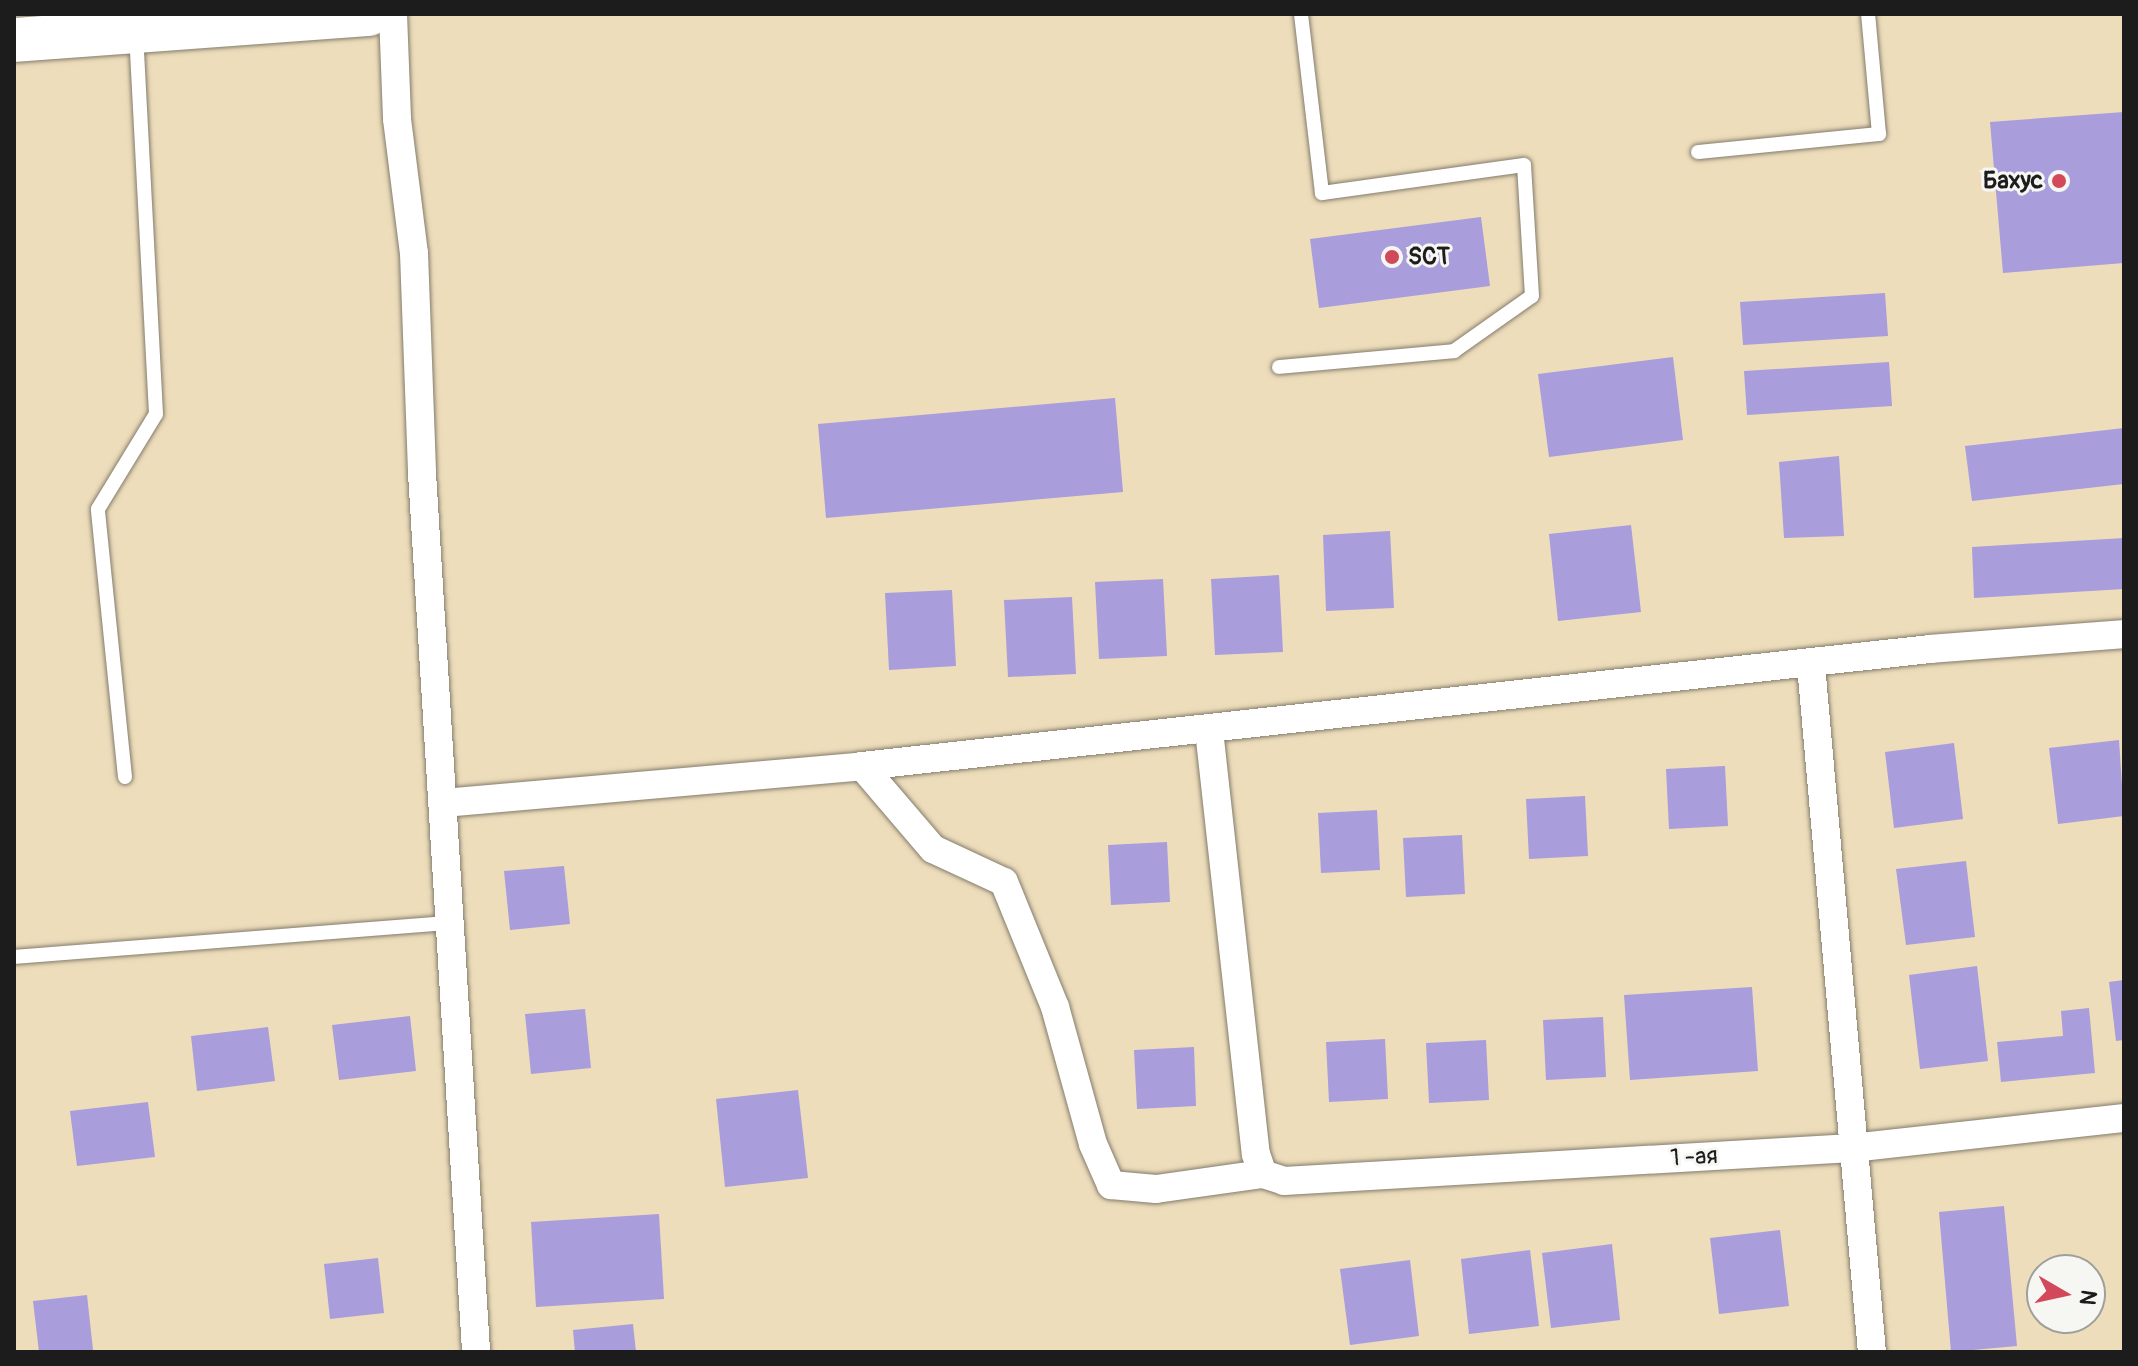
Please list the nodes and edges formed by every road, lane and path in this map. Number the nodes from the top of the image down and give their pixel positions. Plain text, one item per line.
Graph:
1 (369, 14) edge
2 (393, 14) edge
3 (1301, 14) edge
4 (1868, 14) edge
5 (135, 29) junction
6 (14, 40) edge
7 (1698, 152) dead end
8 (1279, 367) dead end
9 (2124, 634) edge
10 (1811, 665) junction
11 (1209, 730) junction
12 (862, 766) junction
13 (125, 777) dead end
14 (443, 803) junction
15 (450, 923) junction
16 (14, 957) edge
17 (2124, 1118) edge
18 (1852, 1148) junction
19 (1263, 1174) junction
20 (476, 1352) edge
21 (1872, 1352) edge

1 - 5 highway
2 - 14 street
3 - 8 lane
4 - 7 lane
5 - 6 highway
5 - 13 lane
9 - 10 street
10 - 11 street
10 - 18 street
11 - 12 street
11 - 19 street
12 - 14 street
12 - 19 street, 1 -ая
14 - 15 street
15 - 16 lane
15 - 20 street
17 - 18 street, 1 -ая
18 - 19 street, 1 -ая
18 - 21 street

